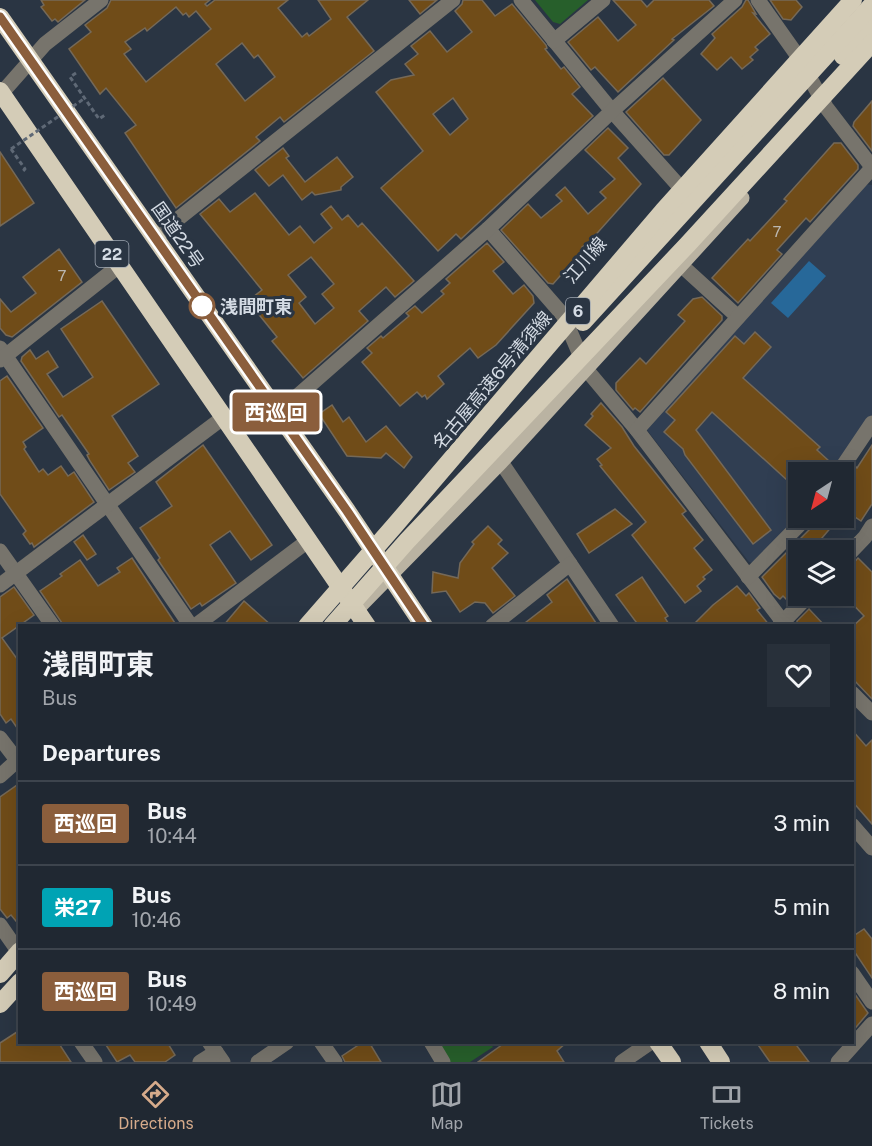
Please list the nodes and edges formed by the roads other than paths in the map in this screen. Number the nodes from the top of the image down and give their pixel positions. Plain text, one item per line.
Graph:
1 (101, 0) edge
2 (453, 0) edge
3 (521, 0) edge
4 (603, 0) edge
5 (735, 0) edge
6 (758, 0) edge
7 (846, 0) edge
8 (853, 0) edge
9 (872, 5) edge
10 (0, 17) edge
11 (872, 24) edge
12 (554, 40) junction
13 (872, 43) edge
14 (797, 55) junction
15 (872, 56) edge
16 (30, 60) junction
17 (0, 93) edge
18 (826, 107) junction
19 (612, 111) junction
20 (872, 167) edge
21 (678, 185) junction
22 (488, 229) junction
23 (154, 238) junction
24 (681, 265) junction
25 (120, 266) junction
26 (563, 315) junction
27 (738, 316) junction
28 (2, 355) edge
29 (586, 369) junction
30 (277, 414) junction
31 (224, 417) junction
32 (872, 423) edge
33 (637, 430) junction
34 (501, 462) junction
35 (846, 462) edge
36 (108, 503) junction
37 (396, 524) junction
38 (796, 528) edge
39 (870, 535) edge
40 (309, 540) junction
41 (407, 541) junction
42 (368, 544) junction
43 (0, 550) edge
44 (854, 550) edge
45 (570, 564) junction
46 (16, 573) junction
47 (389, 576) junction
48 (748, 577) junction
49 (338, 581) junction
50 (0, 585) edge
51 (799, 606) edge
52 (357, 610) junction
53 (52, 624) edge
54 (190, 624) edge
55 (198, 624) edge
56 (300, 624) edge
57 (309, 624) edge
58 (334, 624) edge
59 (345, 624) edge
60 (366, 624) edge
61 (423, 624) edge
62 (495, 624) edge
63 (611, 624) edge
64 (782, 624) edge
65 (854, 696) edge
66 (872, 713) edge
67 (0, 738) edge
68 (18, 761) edge
69 (0, 776) edge
70 (854, 827) edge
71 (872, 848) edge
72 (0, 925) edge
73 (18, 948) edge
74 (0, 966) edge
75 (0, 974) edge
76 (854, 976) edge
77 (18, 984) edge
78 (18, 994) edge
79 (872, 1002) edge
80 (0, 1004) edge
81 (0, 1015) edge
82 (872, 1024) edge
83 (82, 1044) edge
84 (284, 1044) edge
85 (322, 1044) edge
86 (432, 1044) edge
87 (648, 1044) edge
88 (659, 1044) edge
89 (709, 1044) edge
90 (216, 1052) edge
91 (95, 1062) edge
92 (200, 1062) edge
93 (258, 1062) edge
94 (335, 1062) edge
95 (443, 1062) edge
96 (622, 1062) edge
97 (672, 1062) edge
98 (721, 1062) edge
99 (838, 1062) edge

1 - 16 street
2 - 23 street
3 - 12 street
4 - 12 street
5 - 19 street
6 - 14 street
7 - 14 main road, 江川線
8 - 37 highway, 名古屋高速6号清須線 / 6, bridge
9 - 37 highway, bridge
10 - 16 highway, 国道22号 / 22
11 - 41 highway, bridge
12 - 19 street
13 - 41 highway, 6, bridge
14 - 18 street
14 - 21 main road, 江川線
15 - 18 main road
16 - 17 street
16 - 23 highway, 国道22号 / 22
17 - 25 highway, 22
18 - 20 street
18 - 24 main road
19 - 21 street
19 - 22 street
20 - 27 street
21 - 26 main road, 江川線
22 - 26 street
22 - 30 street
23 - 30 highway, 国道22号 / 22
24 - 27 street
24 - 29 main road
25 - 28 street
25 - 31 highway, 22
26 - 29 street
26 - 42 main road, 江川線
27 - 33 street
28 - 36 street
29 - 33 street
29 - 34 main road
30 - 42 highway, 国道22号 / 22
31 - 36 street
31 - 40 highway, 22
32 - 35 street
33 - 48 street
34 - 45 street
34 - 47 main road
36 - 46 street
36 - 54 street
37 - 57 highway, 名古屋高速6号清須線 / 6, bridge
38 - 48 street
39 - 44 street
40 - 49 highway, 22
40 - 55 street
41 - 58 highway, 6, bridge
42 - 47 highway, 国道22号 / 22
42 - 49 main road, 江川線
43 - 46 street
45 - 62 street
45 - 63 street
46 - 50 street
46 - 53 street
47 - 52 main road
47 - 61 highway, 国道22号 / 22
48 - 64 street
49 - 52 highway, 22
49 - 56 main road, 江川線
51 - 64 street
52 - 59 main road
52 - 60 highway, 22
65 - 66 street
67 - 68 street
68 - 69 street
70 - 71 street
72 - 73 street
73 - 74 main road
73 - 75 highway
76 - 79 street
77 - 80 highway
78 - 81 main road
82 - 99 street
83 - 91 street
84 - 93 street
85 - 94 street
86 - 95 street
87 - 96 street
88 - 97 highway
89 - 98 highway
90 - 92 street

